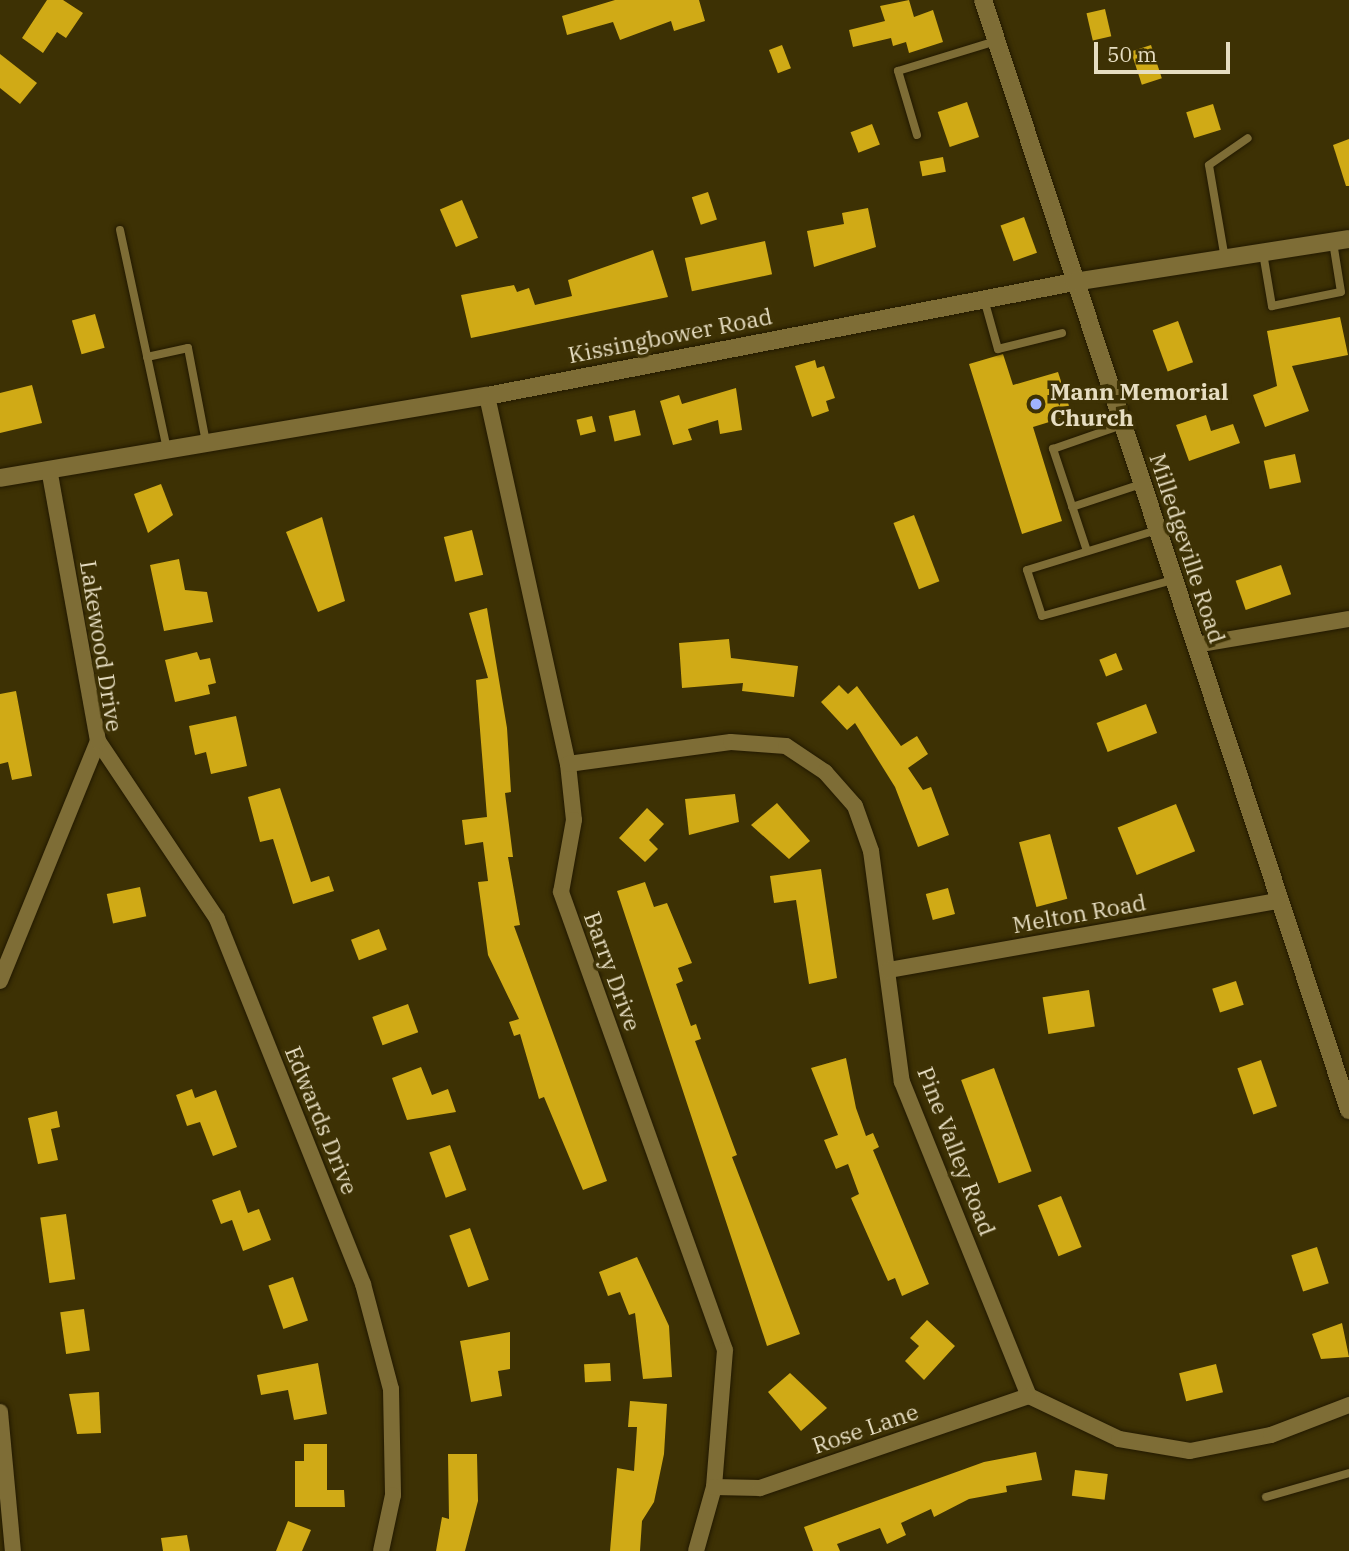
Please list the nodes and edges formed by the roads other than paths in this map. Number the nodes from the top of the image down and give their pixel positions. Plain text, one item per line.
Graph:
1 (983, 0) edge
2 (996, 41) junction
3 (917, 135) dead end
4 (1248, 138) dead end
5 (120, 230) dead end
6 (1341, 241) edge
7 (1262, 253) junction
8 (1225, 258) junction
9 (1074, 282) junction
10 (984, 299) junction
11 (1062, 333) dead end
12 (147, 357) junction
13 (487, 396) junction
14 (1122, 425) junction
15 (206, 443) junction
16 (167, 450) junction
17 (49, 470) junction
18 (0, 478) edge
19 (1141, 484) junction
20 (1072, 507) junction
21 (1157, 530) junction
22 (1087, 551) junction
23 (1173, 580) junction
24 (1349, 619) edge
25 (1195, 645) junction
26 (97, 741) junction
27 (568, 764) junction
28 (1277, 901) junction
29 (889, 970) junction
30 (0, 981) edge
31 (1342, 1063) edge
32 (1349, 1110) edge
33 (1029, 1396) junction
34 (1349, 1405) edge
35 (0, 1412) edge
36 (1349, 1473) edge
37 (714, 1487) junction
38 (1266, 1497) dead end
39 (13, 1551) edge
40 (381, 1551) edge
41 (696, 1551) edge

1 - 2 street, Milledgeville Road
2 - 3 lane
2 - 9 street, Milledgeville Road
4 - 8 lane
5 - 12 lane
6 - 7 street, Kissingbower Road
6 - 7 lane
7 - 8 street, Kissingbower Road
8 - 9 street, Kissingbower Road
9 - 10 street, Kissingbower Road
9 - 14 street, Milledgeville Road
10 - 11 lane
10 - 13 street, Kissingbower Road
12 - 15 lane
12 - 16 lane
13 - 15 street, Kissingbower Road
13 - 27 street, Barry Drive
14 - 19 street, Milledgeville Road
14 - 20 lane
15 - 16 street, Kissingbower Road
16 - 17 street, Kissingbower Road
17 - 18 street, Kissingbower Road
17 - 26 street, Lakewood Drive
19 - 20 lane
19 - 21 street, Milledgeville Road
20 - 22 lane
21 - 22 lane
21 - 23 street, Milledgeville Road
22 - 23 lane
23 - 25 street, Milledgeville Road
24 - 25 street
25 - 28 street, Milledgeville Road
26 - 30 street, Lakewood Drive
26 - 40 street, Edwards Drive
27 - 29 street, Pine Valley Road
27 - 37 street, Barry Drive
28 - 29 street, Melton Road
28 - 31 street, Milledgeville Road
29 - 33 street, Pine Valley Road
31 - 32 street, Milledgeville Road
33 - 34 street
33 - 37 street, Rose Lane
35 - 39 street
36 - 38 lane
37 - 41 street, Barry Drive

